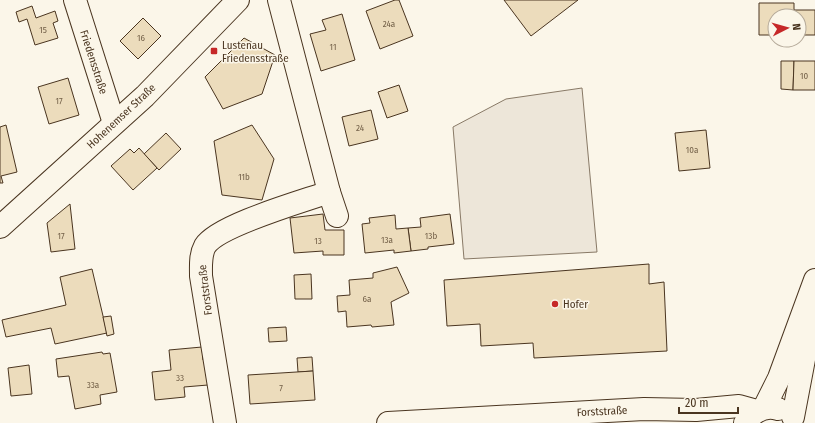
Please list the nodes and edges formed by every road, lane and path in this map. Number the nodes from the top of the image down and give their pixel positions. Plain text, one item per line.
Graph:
1 (75, 0) edge
2 (238, 0) edge
3 (279, 0) edge
4 (114, 123) junction
5 (329, 192) junction
6 (338, 216) dead end
7 (0, 227) edge
8 (815, 280) edge
9 (815, 298) edge
10 (696, 410) junction
11 (756, 414) edge
12 (795, 420) edge
13 (458, 421) edge
14 (225, 423) edge
15 (388, 423) edge
16 (720, 423) edge

1 - 4 street, Friedensstraße
2 - 4 street, Hohenemser Straße
3 - 5 street
4 - 7 street, Hohenemser Straße
5 - 6 street
5 - 14 street, Forststraße
8 - 11 street
9 - 12 street
10 - 11 street, Forststraße
10 - 13 street, Forststraße
10 - 16 street, Forststraße
11 - 12 street, Forststraße
13 - 15 street, Forststraße

